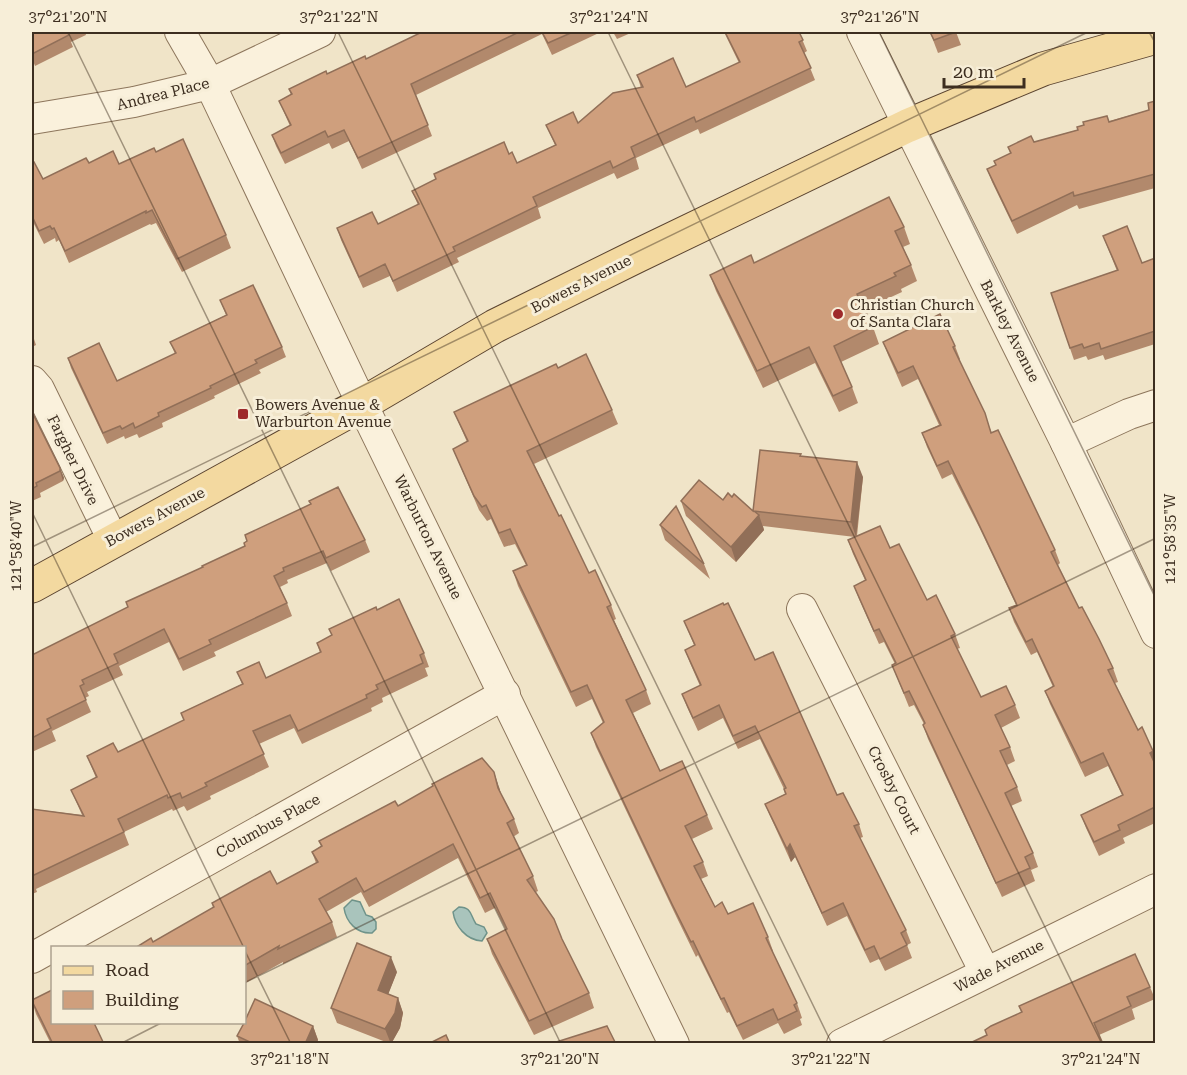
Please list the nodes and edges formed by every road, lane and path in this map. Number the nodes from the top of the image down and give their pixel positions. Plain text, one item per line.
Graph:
1 (180, 32) edge
2 (320, 32) edge
3 (862, 32) edge
4 (1155, 37) edge
5 (210, 84) junction
6 (32, 119) edge
7 (907, 126) junction
8 (32, 381) edge
9 (362, 405) junction
10 (1155, 405) edge
11 (1066, 443) junction
12 (113, 540) junction
13 (32, 586) edge
14 (802, 609) dead end
15 (1155, 633) edge
16 (505, 694) junction
17 (1155, 889) edge
18 (54, 946) edge
19 (51, 947) edge
20 (32, 958) edge
21 (985, 972) junction
22 (674, 1044) edge
23 (842, 1044) edge

1 - 5 street, Warburton Avenue
2 - 5 street, Andrea Place
3 - 7 street, Barkley Avenue
4 - 7 main road, Bowers Avenue
5 - 6 street, Andrea Place
5 - 9 street, Warburton Avenue
7 - 9 main road, Bowers Avenue
7 - 11 street, Barkley Avenue
8 - 12 street, Fargher Drive
9 - 12 main road, Bowers Avenue
9 - 16 street, Warburton Avenue
10 - 11 street
11 - 15 street, Barkley Avenue
12 - 13 main road, Bowers Avenue
14 - 21 street, Crosby Court
16 - 18 street, Columbus Place
16 - 22 street, Warburton Avenue
17 - 21 street, Wade Avenue
19 - 20 street, Columbus Place
21 - 23 street, Wade Avenue

